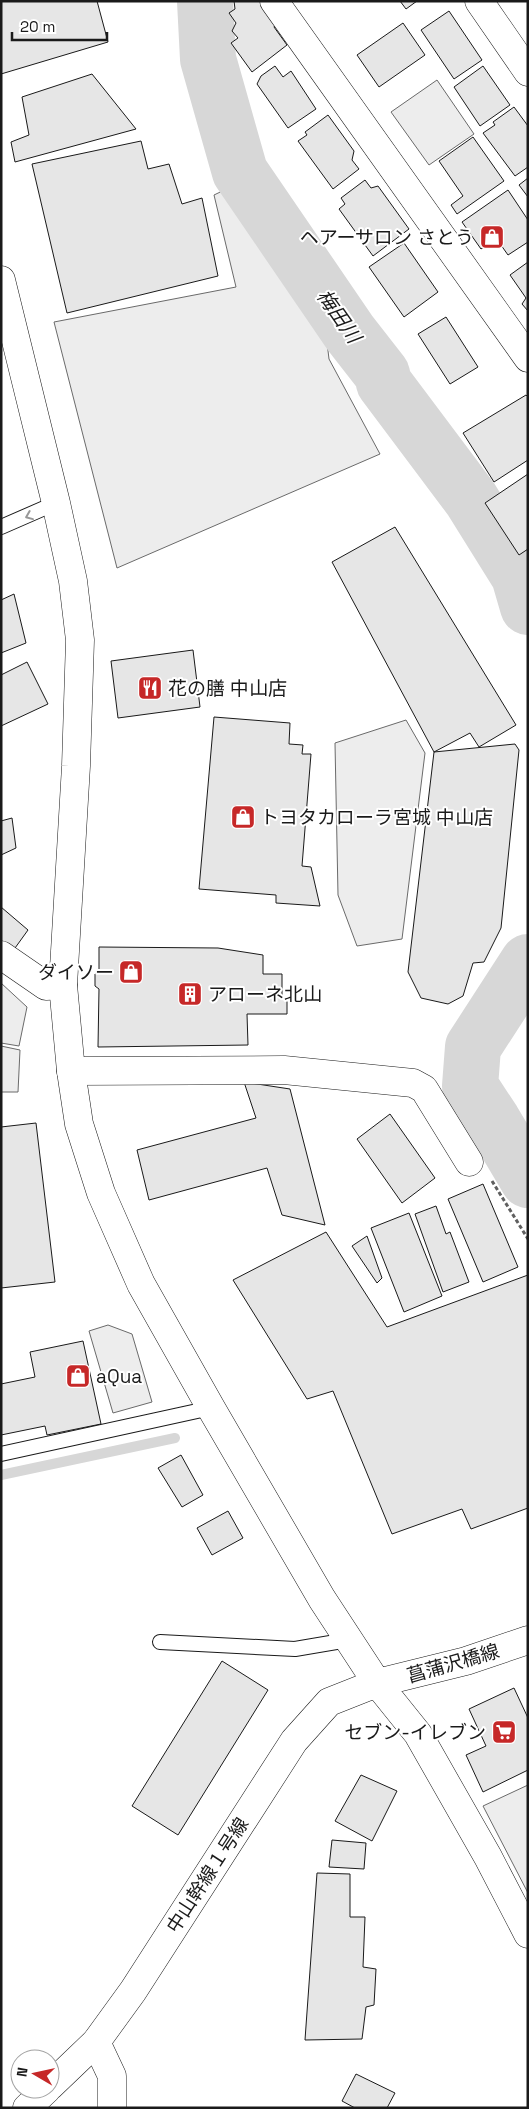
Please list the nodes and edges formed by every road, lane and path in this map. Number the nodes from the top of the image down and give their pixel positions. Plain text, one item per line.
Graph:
1 (274, 1) edge
2 (479, 1) edge
3 (528, 72) edge
4 (1, 280) edge
5 (528, 358) edge
6 (56, 503) junction
7 (1, 527) edge
8 (1, 955) edge
9 (62, 985) junction
10 (71, 1071) junction
11 (469, 1162) joint
12 (528, 1239) edge
13 (210, 1408) junction
14 (1, 1454) edge
15 (348, 1640) junction
16 (528, 1640) edge
17 (160, 1642) dead end
18 (377, 1683) junction
19 (528, 1934) edge
20 (96, 2042) junction
21 (60, 2076) edge
22 (36, 2099) edge
23 (27, 2108) edge
24 (112, 2108) edge

1 - 5 street
2 - 3 street
4 - 6 street
6 -> 7 lane
6 - 9 street
8 - 9 street
9 - 10 street
10 - 11 street
10 - 13 street
11 - 12 path
13 - 14 lane
13 - 15 street
15 - 17 lane
15 - 18 street
16 - 18 street, 菖蒲沢橋線
18 - 19 street
18 - 20 street, 中山幹線１号線
20 - 21 street, 中山幹線１号線
20 - 24 street
22 - 23 street

